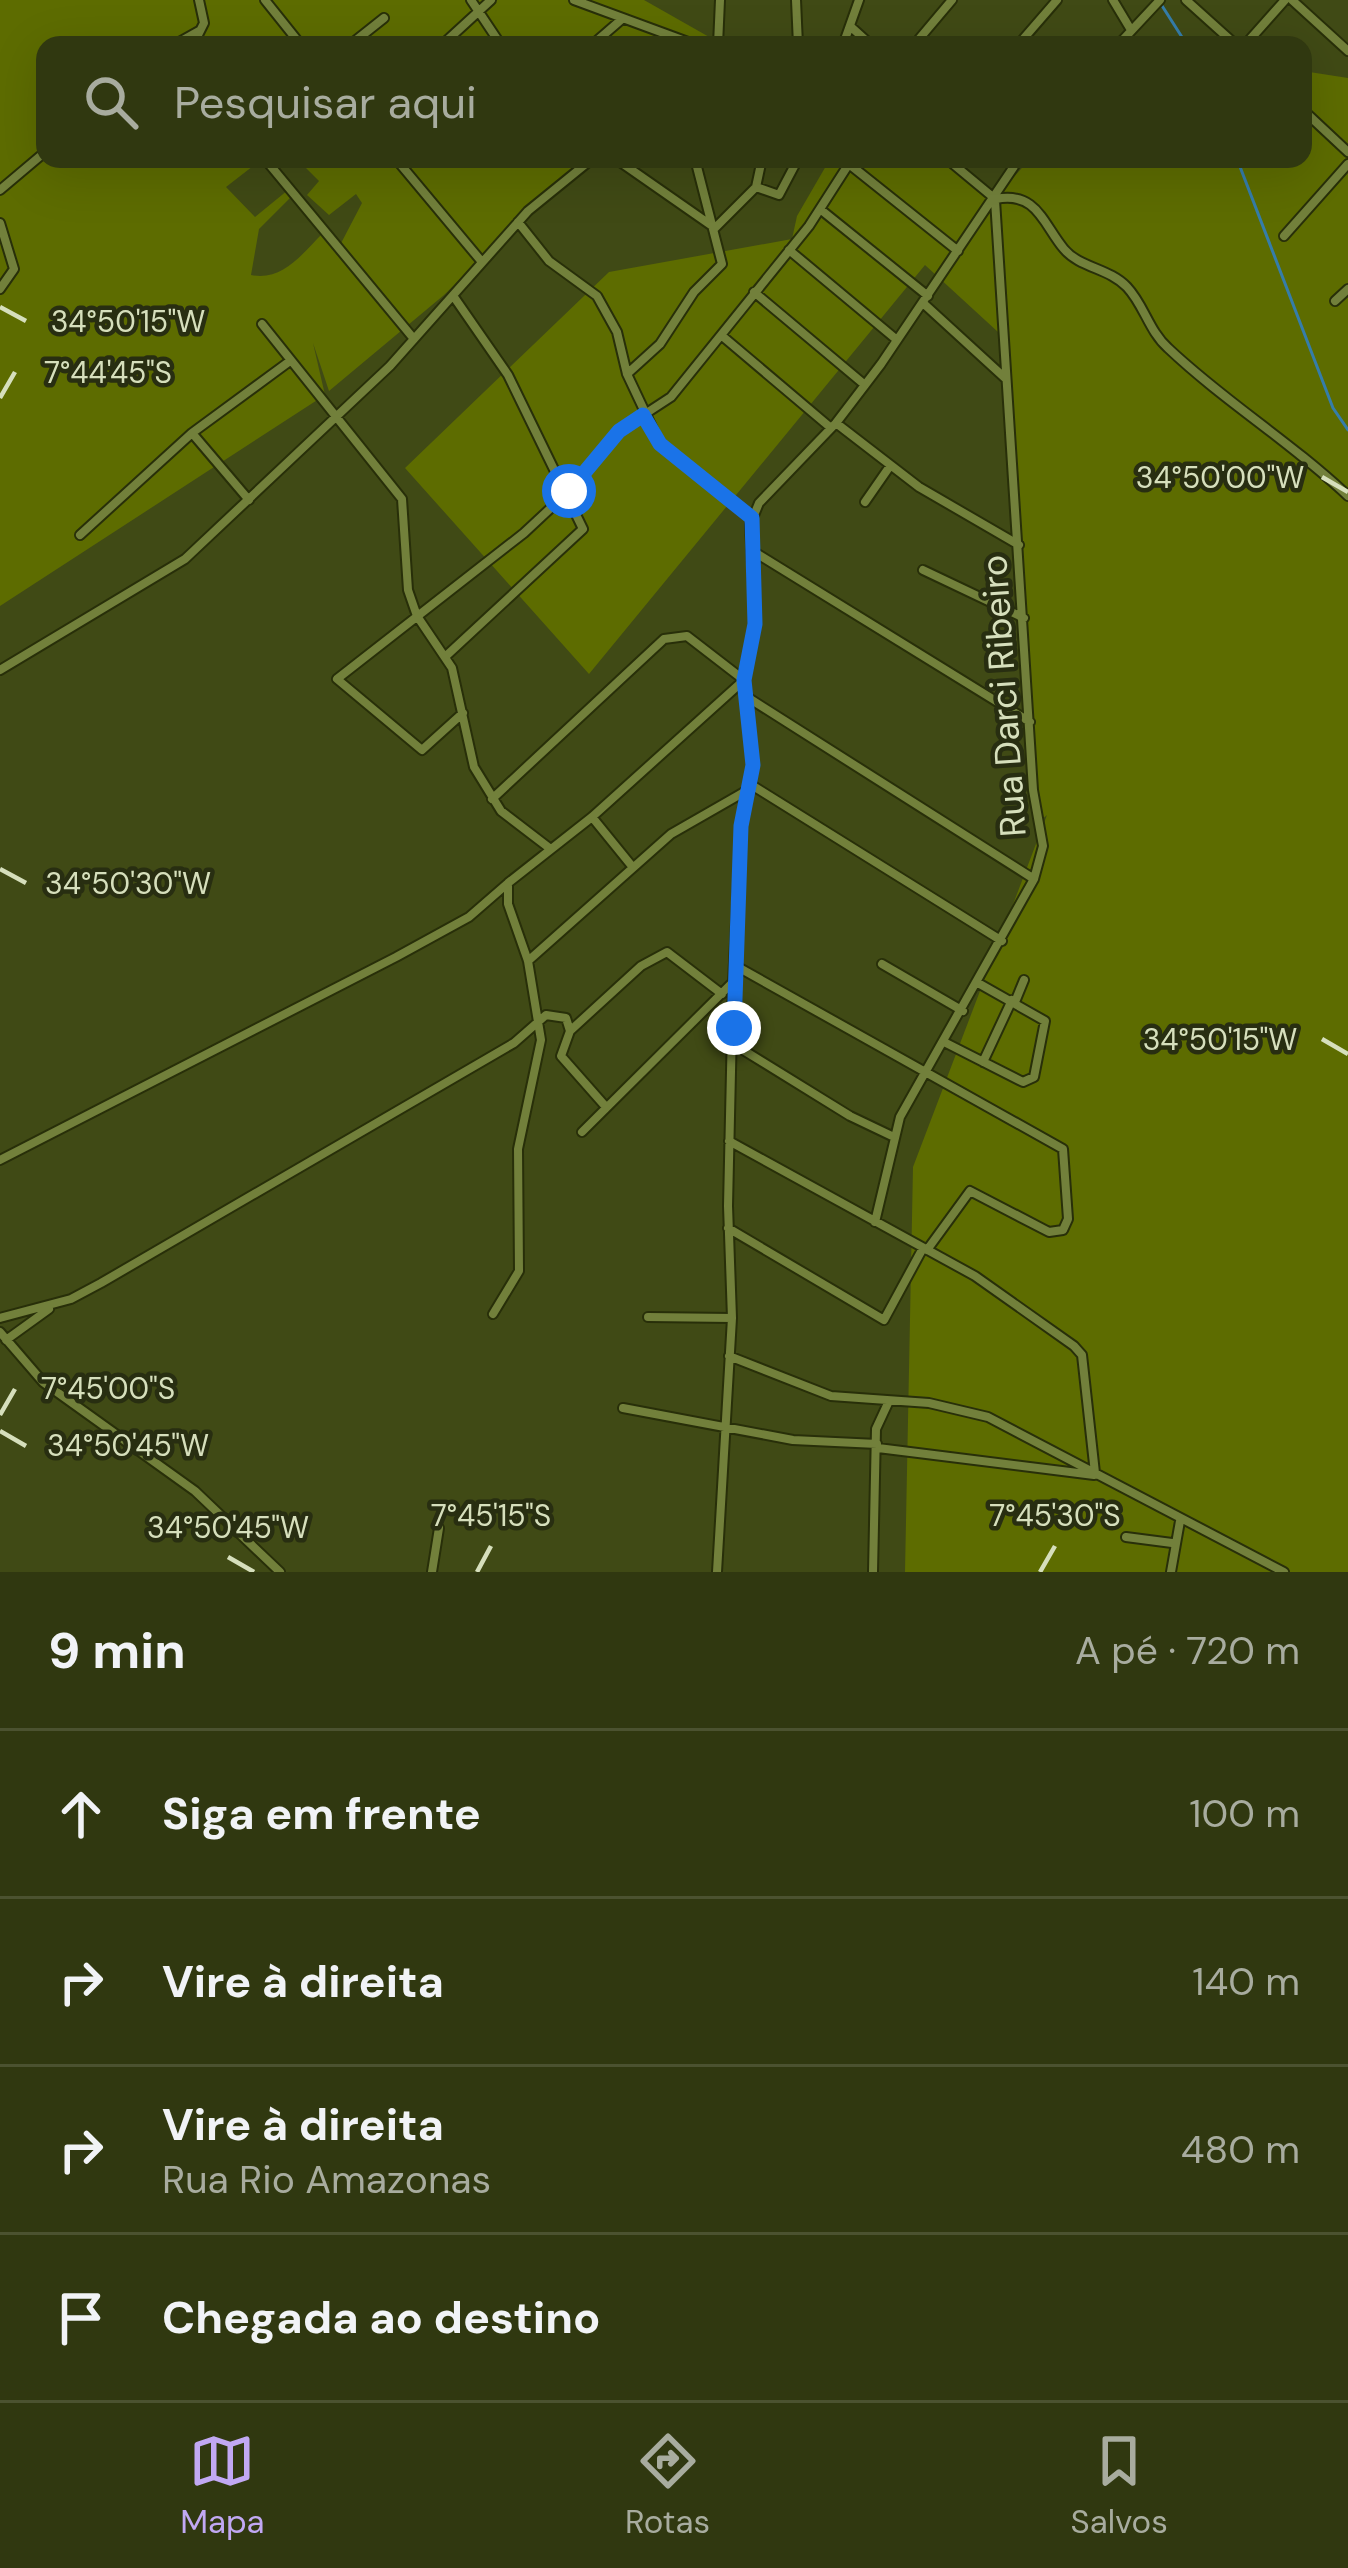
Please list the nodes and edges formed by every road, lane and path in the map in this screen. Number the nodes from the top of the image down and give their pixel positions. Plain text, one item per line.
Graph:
1 (199, 0) edge
2 (471, 0) edge
3 (491, 0) edge
4 (574, 0) edge
5 (720, 0) edge
6 (796, 0) edge
7 (859, 0) edge
8 (952, 0) edge
9 (1057, 0) edge
10 (1113, 0) edge
11 (1186, 0) edge
12 (1288, 0) edge
13 (266, 1) edge
14 (589, 3) edge
15 (1157, 3) edge
16 (480, 13) junction
17 (384, 18) dead end
18 (623, 18) junction
19 (850, 26) junction
20 (1131, 30) junction
21 (200, 31) junction
22 (191, 36) edge
23 (198, 36) edge
24 (294, 36) edge
25 (361, 36) edge
26 (453, 36) edge
27 (495, 36) edge
28 (602, 36) edge
29 (666, 36) edge
30 (718, 36) edge
31 (798, 36) edge
32 (846, 36) edge
33 (862, 36) edge
34 (922, 36) edge
35 (1026, 36) edge
36 (1126, 36) edge
37 (1230, 36) edge
38 (1250, 36) edge
39 (1348, 51) edge
40 (1312, 118) edge
41 (1348, 152) edge
42 (36, 160) edge
43 (1348, 164) edge
44 (272, 168) edge
45 (404, 168) edge
46 (582, 168) edge
47 (629, 168) edge
48 (698, 168) edge
49 (760, 168) edge
50 (793, 168) edge
51 (846, 168) edge
52 (858, 168) edge
53 (958, 168) edge
54 (1013, 168) edge
55 (756, 187) junction
56 (0, 190) edge
57 (994, 199) junction
58 (820, 209) junction
59 (0, 223) edge
60 (518, 223) junction
61 (716, 228) junction
62 (1283, 236) dead end
63 (789, 250) junction
64 (958, 251) junction
65 (482, 262) junction
66 (0, 289) edge
67 (1348, 289) edge
68 (754, 292) junction
69 (454, 297) junction
70 (926, 299) junction
71 (1335, 301) dead end
72 (262, 324) dead end
73 (721, 335) junction
74 (414, 340) junction
75 (897, 340) junction
76 (290, 362) junction
77 (627, 374) junction
78 (1005, 378) junction
79 (865, 385) junction
80 (643, 415) junction
81 (334, 419) junction
82 (834, 425) junction
83 (193, 433) junction
84 (890, 466) junction
85 (569, 491) junction
86 (1348, 496) edge
87 (249, 500) junction
88 (865, 502) dead end
89 (752, 518) junction
90 (80, 536) dead end
91 (1020, 546) junction
92 (751, 550) junction
93 (923, 570) dead end
94 (417, 616) junction
95 (1024, 618) junction
96 (446, 656) junction
97 (0, 670) edge
98 (744, 680) junction
99 (747, 697) junction
100 (463, 713) junction
101 (1032, 723) junction
102 (748, 787) junction
103 (492, 800) junction
104 (592, 817) junction
105 (548, 847) junction
106 (631, 866) junction
107 (1034, 879) junction
108 (508, 883) junction
109 (1002, 940) junction
110 (528, 962) junction
111 (882, 964) dead end
112 (736, 966) junction
113 (1024, 980) dead end
114 (733, 982) junction
115 (978, 983) junction
116 (722, 994) junction
117 (1013, 1001) junction
118 (963, 1011) junction
119 (536, 1019) junction
120 (570, 1031) junction
121 (946, 1043) junction
122 (734, 1044) junction
123 (560, 1049) junction
124 (539, 1059) junction
125 (983, 1062) junction
126 (925, 1073) junction
127 (606, 1107) junction
128 (582, 1132) dead end
129 (894, 1137) junction
130 (729, 1141) junction
131 (0, 1160) edge
132 (874, 1222) junction
133 (728, 1228) junction
134 (925, 1249) junction
135 (56, 1303) junction
136 (493, 1314) dead end
137 (0, 1318) edge
138 (648, 1318) dead end
139 (732, 1318) junction
140 (3, 1336) edge
141 (729, 1356) junction
142 (889, 1402) junction
143 (623, 1408) dead end
144 (724, 1425) junction
145 (878, 1446) junction
146 (1096, 1475) junction
147 (1180, 1521) junction
148 (439, 1528) dead end
149 (1126, 1537) dead end
150 (1173, 1543) junction
151 (280, 1572) edge
152 (432, 1572) edge
153 (717, 1572) edge
154 (873, 1572) edge
155 (1171, 1572) edge
156 (1285, 1572) edge

1 - 21 street
2 - 16 street
3 - 16 street
4 - 14 street
5 - 30 street
6 - 31 street
7 - 19 street
8 - 34 street
9 - 35 street
10 - 20 street
11 - 37 street
12 - 38 street
12 - 39 street
13 - 24 street
14 - 18 street
15 - 20 street
16 - 26 street
16 - 27 street
17 - 25 street
18 - 28 street
18 - 29 street
19 - 32 street
19 - 33 street
20 - 36 street
21 - 22 street
21 - 23 street
40 - 41 street
42 - 56 street
43 - 62 street
44 - 74 street
45 - 65 street
46 - 60 street
47 - 61 street
48 - 61 street
49 - 55 street
50 - 55 street
51 - 58 street
52 - 64 street
53 - 57 street
54 - 57 street
55 - 61 street
57 - 64 street
57 - 78 street, Rua Darci Ribeiro
57 - 86 street
58 - 63 street
58 - 70 street
59 - 66 street
60 - 65 street
60 - 77 street
61 - 77 street
63 - 68 street
63 - 75 street
64 - 70 street
65 - 69 street
67 - 71 street
68 - 73 street
68 - 79 street
69 - 74 street
69 - 85 street
70 - 75 street
70 - 78 street
72 - 76 street
73 - 80 street
73 - 82 street
74 - 81 street
75 - 79 street
76 - 81 street
76 - 83 street
77 - 80 street
78 - 91 street, Rua Darci Ribeiro
79 - 82 street
80 - 85 street
80 - 89 street
81 - 87 street
81 - 94 street
82 - 84 street
82 - 89 street
83 - 87 street
83 - 90 street
84 - 88 street
84 - 91 street
85 - 94 street
85 - 96 street
87 - 97 street
89 - 92 street
91 - 95 street, Rua Darci Ribeiro
92 - 98 street
92 - 101 street
93 - 95 street
94 - 96 street
94 - 100 street
95 - 101 street, Rua Darci Ribeiro
96 - 100 street
98 - 99 street
98 - 103 street
98 - 104 street
99 - 102 street
99 - 107 street
100 - 103 street
101 - 107 street, Rua Darci Ribeiro
102 - 106 street
102 - 109 street
102 - 112 street
103 - 105 street
104 - 105 street
104 - 106 street
105 - 108 street
106 - 110 street
107 - 109 street, Rua Darci Ribeiro
108 - 110 street
108 - 131 street
109 - 115 street, Rua Darci Ribeiro
110 - 119 street
111 - 118 street
112 - 114 street
112 - 126 street
113 - 117 street
114 - 116 street
114 - 122 street
115 - 117 street
115 - 118 street, Rua Darci Ribeiro
116 - 120 street
116 - 127 street
117 - 125 street
117 - 125 street
118 - 121 street, Rua Darci Ribeiro
119 - 120 street
119 - 124 street
119 - 135 street
120 - 123 street
121 - 125 street
121 - 126 street, Rua Darci Ribeiro
122 - 129 street
122 - 130 street
123 - 124 street
123 - 127 street
124 - 136 street
126 - 129 street, Rua Darci Ribeiro
126 - 134 street
127 - 128 street
129 - 132 street, Rua Darci Ribeiro
130 - 132 street
130 - 133 street
132 - 134 street
133 - 134 street
133 - 139 street
134 - 146 street
135 - 137 street
135 - 140 street
138 - 139 street
139 - 141 street
140 - 151 street
141 - 142 street
141 - 144 street
142 - 145 street
142 - 146 street
143 - 144 street
144 - 145 street
144 - 153 street
145 - 146 street
145 - 154 street
146 - 147 street
147 - 150 street
147 - 156 street
148 - 152 street
149 - 150 street
150 - 155 street

